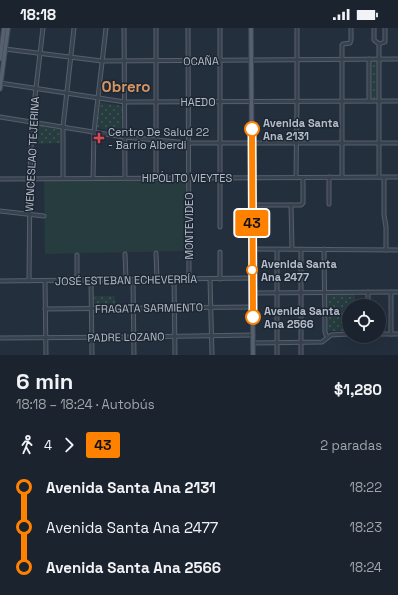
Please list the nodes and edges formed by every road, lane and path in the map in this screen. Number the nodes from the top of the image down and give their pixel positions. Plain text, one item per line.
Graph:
1 (4, 28) edge
2 (8, 28) edge
3 (43, 28) edge
4 (74, 28) edge
5 (106, 28) edge
6 (124, 28) edge
7 (156, 28) edge
8 (188, 28) edge
9 (220, 28) edge
10 (251, 28) edge
11 (297, 28) edge
12 (351, 28) edge
13 (374, 28) edge
14 (385, 28) edge
15 (379, 44) junction
16 (5, 49) junction
17 (40, 53) junction
18 (71, 57) junction
19 (0, 59) edge
20 (343, 59) junction
21 (369, 59) junction
22 (379, 59) junction
23 (398, 59) edge
24 (220, 60) junction
25 (251, 60) junction
26 (296, 60) junction
27 (102, 61) junction
28 (125, 61) junction
29 (156, 61) junction
30 (188, 61) junction
31 (0, 83) edge
32 (36, 88) junction
33 (0, 89) edge
34 (66, 93) junction
35 (98, 98) junction
36 (297, 101) junction
37 (342, 101) junction
38 (369, 101) junction
39 (380, 101) junction
40 (398, 101) edge
41 (125, 102) junction
42 (156, 102) junction
43 (188, 102) junction
44 (220, 102) junction
45 (252, 102) junction
46 (0, 117) edge
47 (32, 122) junction
48 (63, 127) junction
49 (94, 132) junction
50 (124, 137) junction
51 (156, 140) junction
52 (188, 143) junction
53 (220, 143) junction
54 (252, 143) junction
55 (296, 143) junction
56 (342, 144) junction
57 (379, 144) junction
58 (398, 144) edge
59 (220, 177) junction
60 (329, 177) junction
61 (342, 177) junction
62 (379, 177) junction
63 (384, 177) junction
64 (398, 177) edge
65 (30, 178) junction
66 (63, 178) junction
67 (93, 178) junction
68 (125, 178) junction
69 (156, 178) junction
70 (188, 178) junction
71 (252, 178) junction
72 (296, 178) junction
73 (303, 178) junction
74 (0, 179) edge
75 (329, 204) dead end
76 (252, 205) junction
77 (291, 205) junction
78 (0, 211) edge
79 (30, 214) junction
80 (44, 216) dead end
81 (220, 227) dead end
82 (252, 249) junction
83 (277, 249) junction
84 (292, 249) junction
85 (301, 249) junction
86 (324, 249) junction
87 (386, 250) junction
88 (398, 250) edge
89 (220, 252) dead end
90 (156, 253) dead end
91 (125, 254) dead end
92 (77, 255) dead end
93 (252, 278) junction
94 (126, 279) junction
95 (157, 279) junction
96 (174, 279) junction
97 (189, 279) junction
98 (210, 279) junction
99 (220, 279) junction
100 (77, 280) junction
101 (91, 280) junction
102 (133, 280) junction
103 (0, 281) edge
104 (29, 281) junction
105 (45, 281) junction
106 (301, 292) junction
107 (325, 292) junction
108 (368, 292) junction
109 (391, 292) junction
110 (398, 292) edge
111 (252, 293) junction
112 (277, 293) junction
113 (368, 299) edge
114 (133, 308) junction
115 (174, 308) junction
116 (211, 308) junction
117 (253, 308) junction
118 (45, 309) junction
119 (92, 309) junction
120 (342, 334) edge
121 (386, 334) edge
122 (391, 334) junction
123 (398, 334) edge
124 (253, 335) junction
125 (175, 336) junction
126 (212, 336) junction
127 (92, 337) junction
128 (134, 337) junction
129 (0, 338) edge
130 (45, 338) junction
131 (328, 338) junction
132 (278, 342) junction
133 (301, 342) junction
134 (253, 343) junction
135 (46, 355) edge
136 (92, 355) edge
137 (134, 355) edge
138 (175, 355) edge
139 (212, 355) edge
140 (253, 355) edge
141 (278, 355) edge
142 (301, 355) edge

1 - 19 main road
2 - 16 main road
3 - 17 street, WENCESLAO TEJERINA
4 - 18 street
5 - 27 street
6 - 28 street
7 - 29 street
8 - 30 street, MONTEVIDEO
9 - 24 street
10 - 25 main road
11 - 26 street
12 - 20 street
13 - 15 street
14 - 15 street
15 - 22 street
16 - 17 street, OCAÑA
16 - 31 main road
17 - 18 street, OCAÑA
17 - 32 street, WENCESLAO TEJERINA
18 - 27 street, OCAÑA
18 - 34 street
20 - 21 street, OCAÑA
20 - 26 street, OCAÑA
20 - 37 street
21 - 22 street, OCAÑA
21 - 38 street
22 - 23 street, OCAÑA
22 - 39 street
24 - 25 street, OCAÑA
24 - 30 street, OCAÑA
24 - 44 street
25 - 26 street, OCAÑA
25 - 45 main road
26 - 36 street
27 - 28 street, OCAÑA
27 - 35 street
28 - 29 street, OCAÑA
28 - 41 street
29 - 30 street, OCAÑA
29 - 42 street
30 - 43 street, MONTEVIDEO
31 - 32 street, HAEDO
31 - 33 main road
32 - 34 street, HAEDO
32 - 47 street, WENCESLAO TEJERINA
34 - 35 street, HAEDO
34 - 48 street
35 - 41 street, HAEDO
35 - 49 street
36 - 37 street, HAEDO
36 - 45 street, HAEDO
36 - 55 street
37 - 38 street, HAEDO
37 - 56 street
38 - 39 street, HAEDO
39 - 40 street, HAEDO
39 - 57 street
41 - 42 street, HAEDO
41 - 50 street
42 - 43 street, HAEDO
42 - 51 street
43 - 44 street, HAEDO
43 - 52 street, MONTEVIDEO
44 - 45 street, HAEDO
44 - 53 street
45 - 54 main road
46 - 47 street
47 - 48 street
47 - 65 street, WENCESLAO TEJERINA
48 - 49 street
48 - 66 street
49 - 50 street
49 - 67 street
50 - 51 street
50 - 68 street
51 - 52 street
51 - 69 street
52 - 53 street
52 - 70 street, MONTEVIDEO
53 - 54 street
53 - 59 street
54 - 55 street
54 - 71 main road
55 - 56 street
55 - 72 street
56 - 57 street
56 - 61 street
57 - 58 street
57 - 62 street
59 - 70 street, HIPÓLITO VIEYTES
59 - 71 street, HIPÓLITO VIEYTES
59 - 81 street
60 - 61 street, HIPÓLITO VIEYTES
60 - 73 street, HIPÓLITO VIEYTES
60 - 75 street
61 - 62 street, HIPÓLITO VIEYTES
62 - 63 street, HIPÓLITO VIEYTES
63 - 64 street, HIPÓLITO VIEYTES
63 - 87 street
65 - 66 street, HIPÓLITO VIEYTES
65 - 74 street, HIPÓLITO VIEYTES
65 - 79 street, WENCESLAO TEJERINA
66 - 67 street, HIPÓLITO VIEYTES
67 - 68 street, HIPÓLITO VIEYTES
68 - 69 street, HIPÓLITO VIEYTES
69 - 70 street, HIPÓLITO VIEYTES
70 - 97 street, MONTEVIDEO
71 - 72 street, HIPÓLITO VIEYTES
71 - 76 main road
72 - 73 street, HIPÓLITO VIEYTES
73 - 77 street
76 - 77 street
76 - 82 main road
77 - 84 street
78 - 79 street
79 - 80 street
79 - 104 street, WENCESLAO TEJERINA
82 - 83 street
82 - 93 main road
83 - 84 street
83 - 112 street
84 - 85 street
85 - 86 street
85 - 106 street
86 - 87 street
86 - 107 street
87 - 88 street
89 - 99 street
90 - 95 street
91 - 94 street
92 - 100 street
93 - 99 street, JOSÉ ESTEBAN ECHEVERRÍA
93 - 111 main road
94 - 101 street, JOSÉ ESTEBAN ECHEVERRÍA
94 - 102 street, JOSÉ ESTEBAN ECHEVERRÍA
95 - 96 street, JOSÉ ESTEBAN ECHEVERRÍA
95 - 102 street, JOSÉ ESTEBAN ECHEVERRÍA
96 - 97 street, JOSÉ ESTEBAN ECHEVERRÍA
96 - 115 street
97 - 98 street, JOSÉ ESTEBAN ECHEVERRÍA
98 - 99 street, JOSÉ ESTEBAN ECHEVERRÍA
98 - 116 street
100 - 101 street, JOSÉ ESTEBAN ECHEVERRÍA
100 - 105 street, JOSÉ ESTEBAN ECHEVERRÍA
101 - 119 street
102 - 114 street
103 - 104 street, JOSÉ ESTEBAN ECHEVERRÍA
104 - 105 street, JOSÉ ESTEBAN ECHEVERRÍA
105 - 118 street
106 - 107 street
106 - 112 street
106 - 133 street
107 - 108 street
107 - 131 street
108 - 109 street
108 - 113 street
109 - 110 street
109 - 122 street
111 - 112 street
111 - 117 main road
112 - 132 street
114 - 115 street, FRAGATA SARMIENTO
114 - 119 street, FRAGATA SARMIENTO
114 - 128 street
115 - 116 street, FRAGATA SARMIENTO
115 - 125 street
116 - 117 street, FRAGATA SARMIENTO
116 - 126 street
117 - 124 main road
118 - 119 street, FRAGATA SARMIENTO
118 - 130 street
119 - 127 street
120 - 131 street
121 - 122 street
122 - 123 street
124 - 126 street, PADRE LOZANO
124 - 134 main road
125 - 126 street, PADRE LOZANO
125 - 128 street, PADRE LOZANO
125 - 138 street
126 - 139 street
127 - 128 street, PADRE LOZANO
127 - 130 street, PADRE LOZANO
127 - 136 street
128 - 137 street
129 - 130 street, PADRE LOZANO
130 - 135 street
131 - 133 street
132 - 133 street
132 - 134 street
132 - 141 street
133 - 142 street
134 - 140 main road

